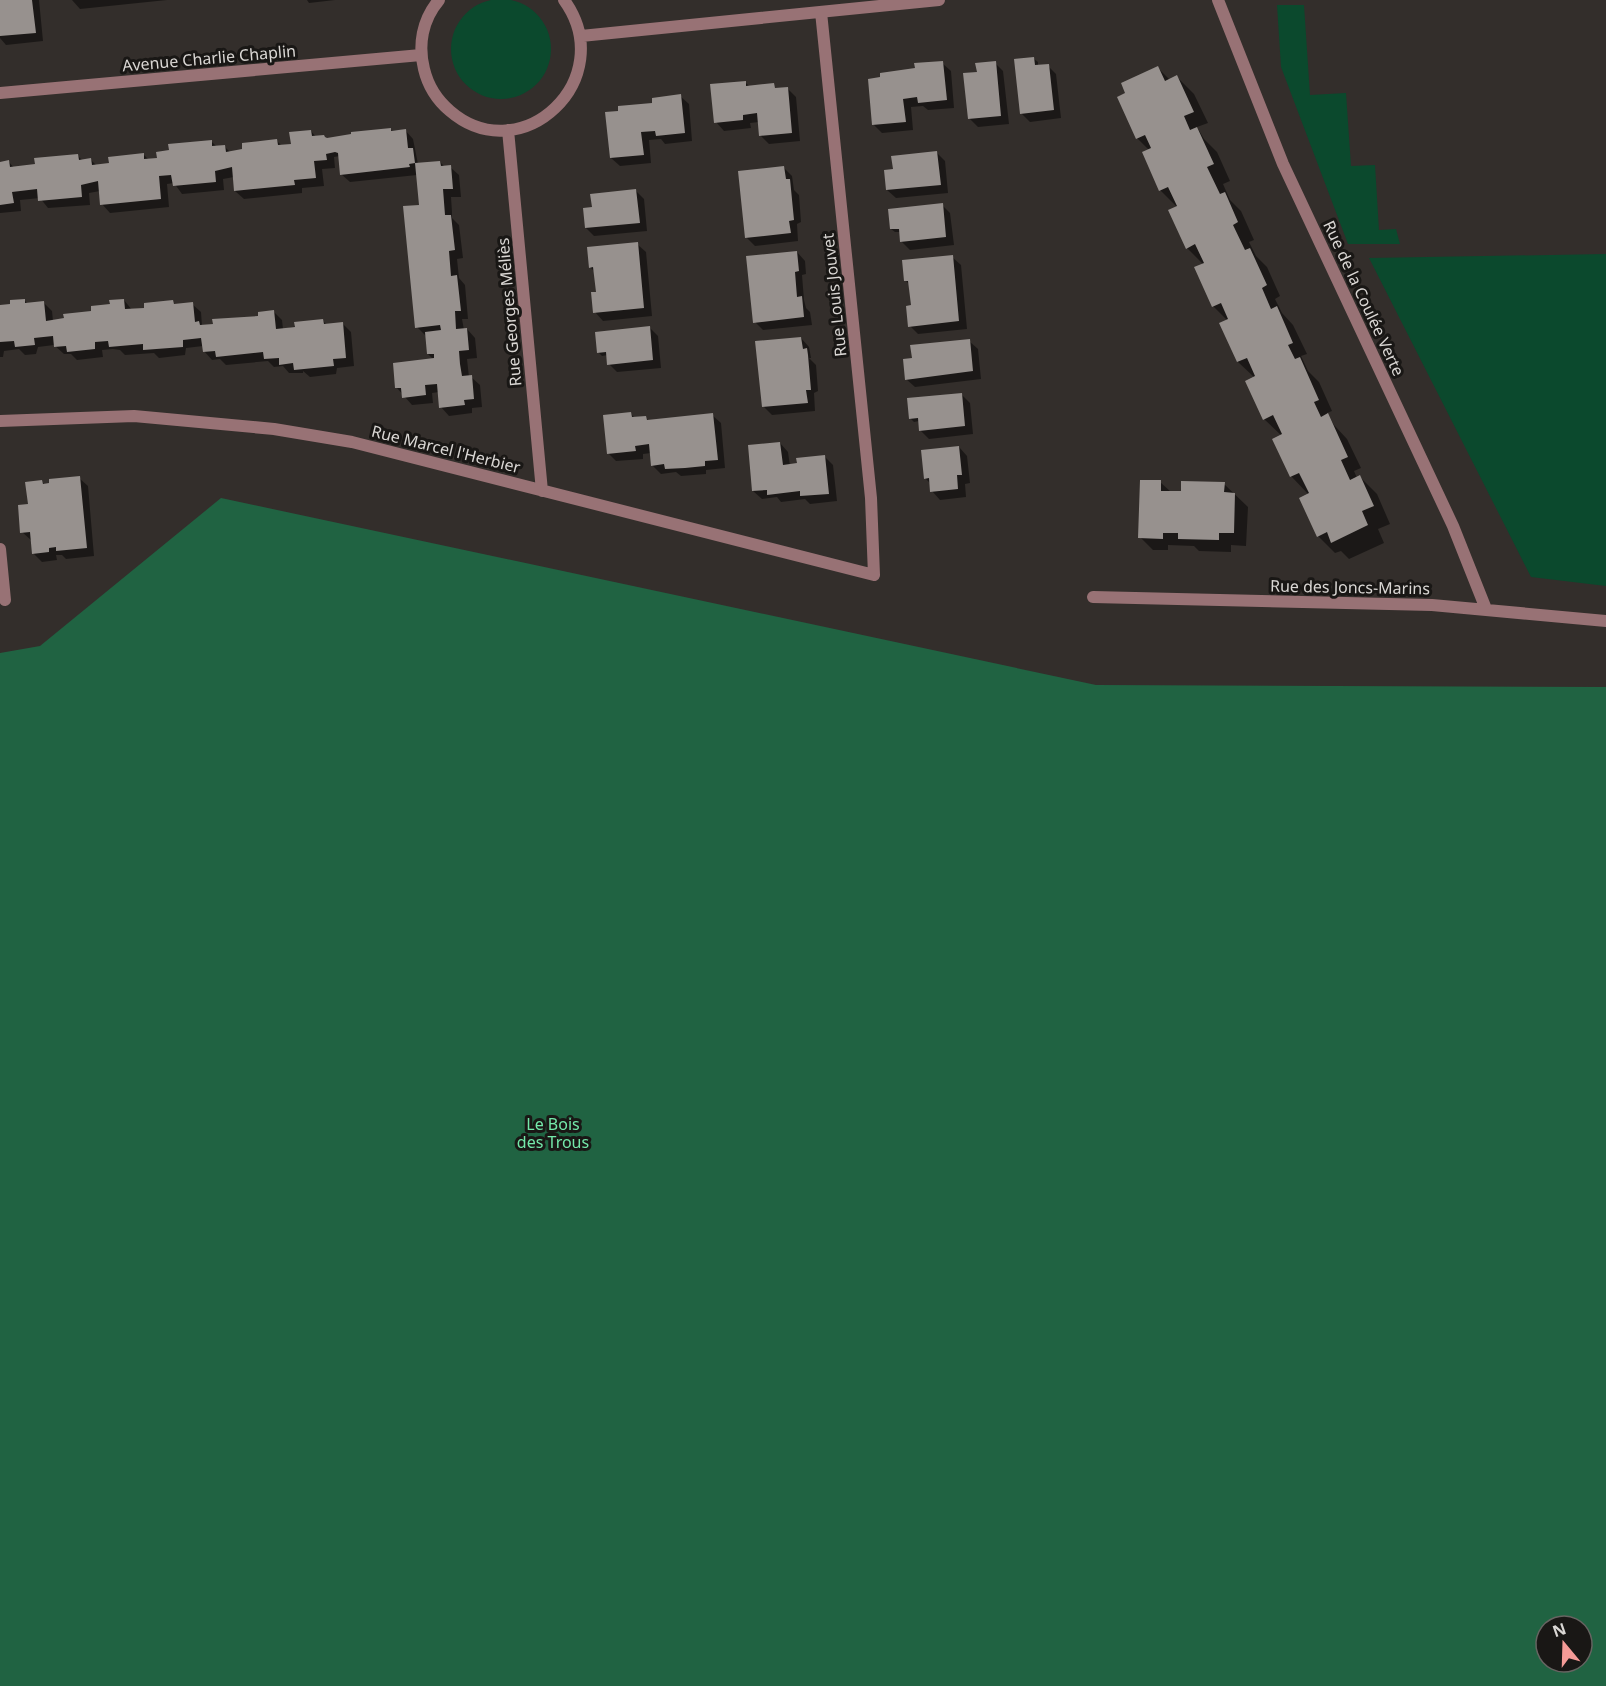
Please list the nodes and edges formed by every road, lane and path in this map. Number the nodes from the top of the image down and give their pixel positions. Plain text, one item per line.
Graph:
1 (439, 0) edge
2 (564, 0) edge
3 (939, 0) edge
4 (1218, 0) edge
5 (821, 12) junction
6 (580, 36) junction
7 (421, 55) junction
8 (0, 93) edge
9 (508, 130) junction
10 (0, 421) edge
11 (542, 491) junction
12 (0, 549) edge
13 (874, 575) joint
14 (1093, 597) dead end
15 (5, 600) dead end
16 (1485, 609) junction
17 (1606, 621) edge

1 - 7 street
2 - 6 street
3 - 5 street
4 - 16 street, Rue de la Coulée Verte
5 - 6 street
5 - 13 street, Rue Louis Jouvet
6 - 9 street
7 - 8 street, Avenue Charlie Chaplin
7 - 9 street
9 - 11 street, Rue Georges Méliès
10 - 11 street, Rue Marcel l'Herbier
11 - 13 street, Rue Marcel l'Herbier
12 - 15 street
14 - 16 street, Rue des Joncs-Marins
16 - 17 street, Rue des Joncs-Marins

